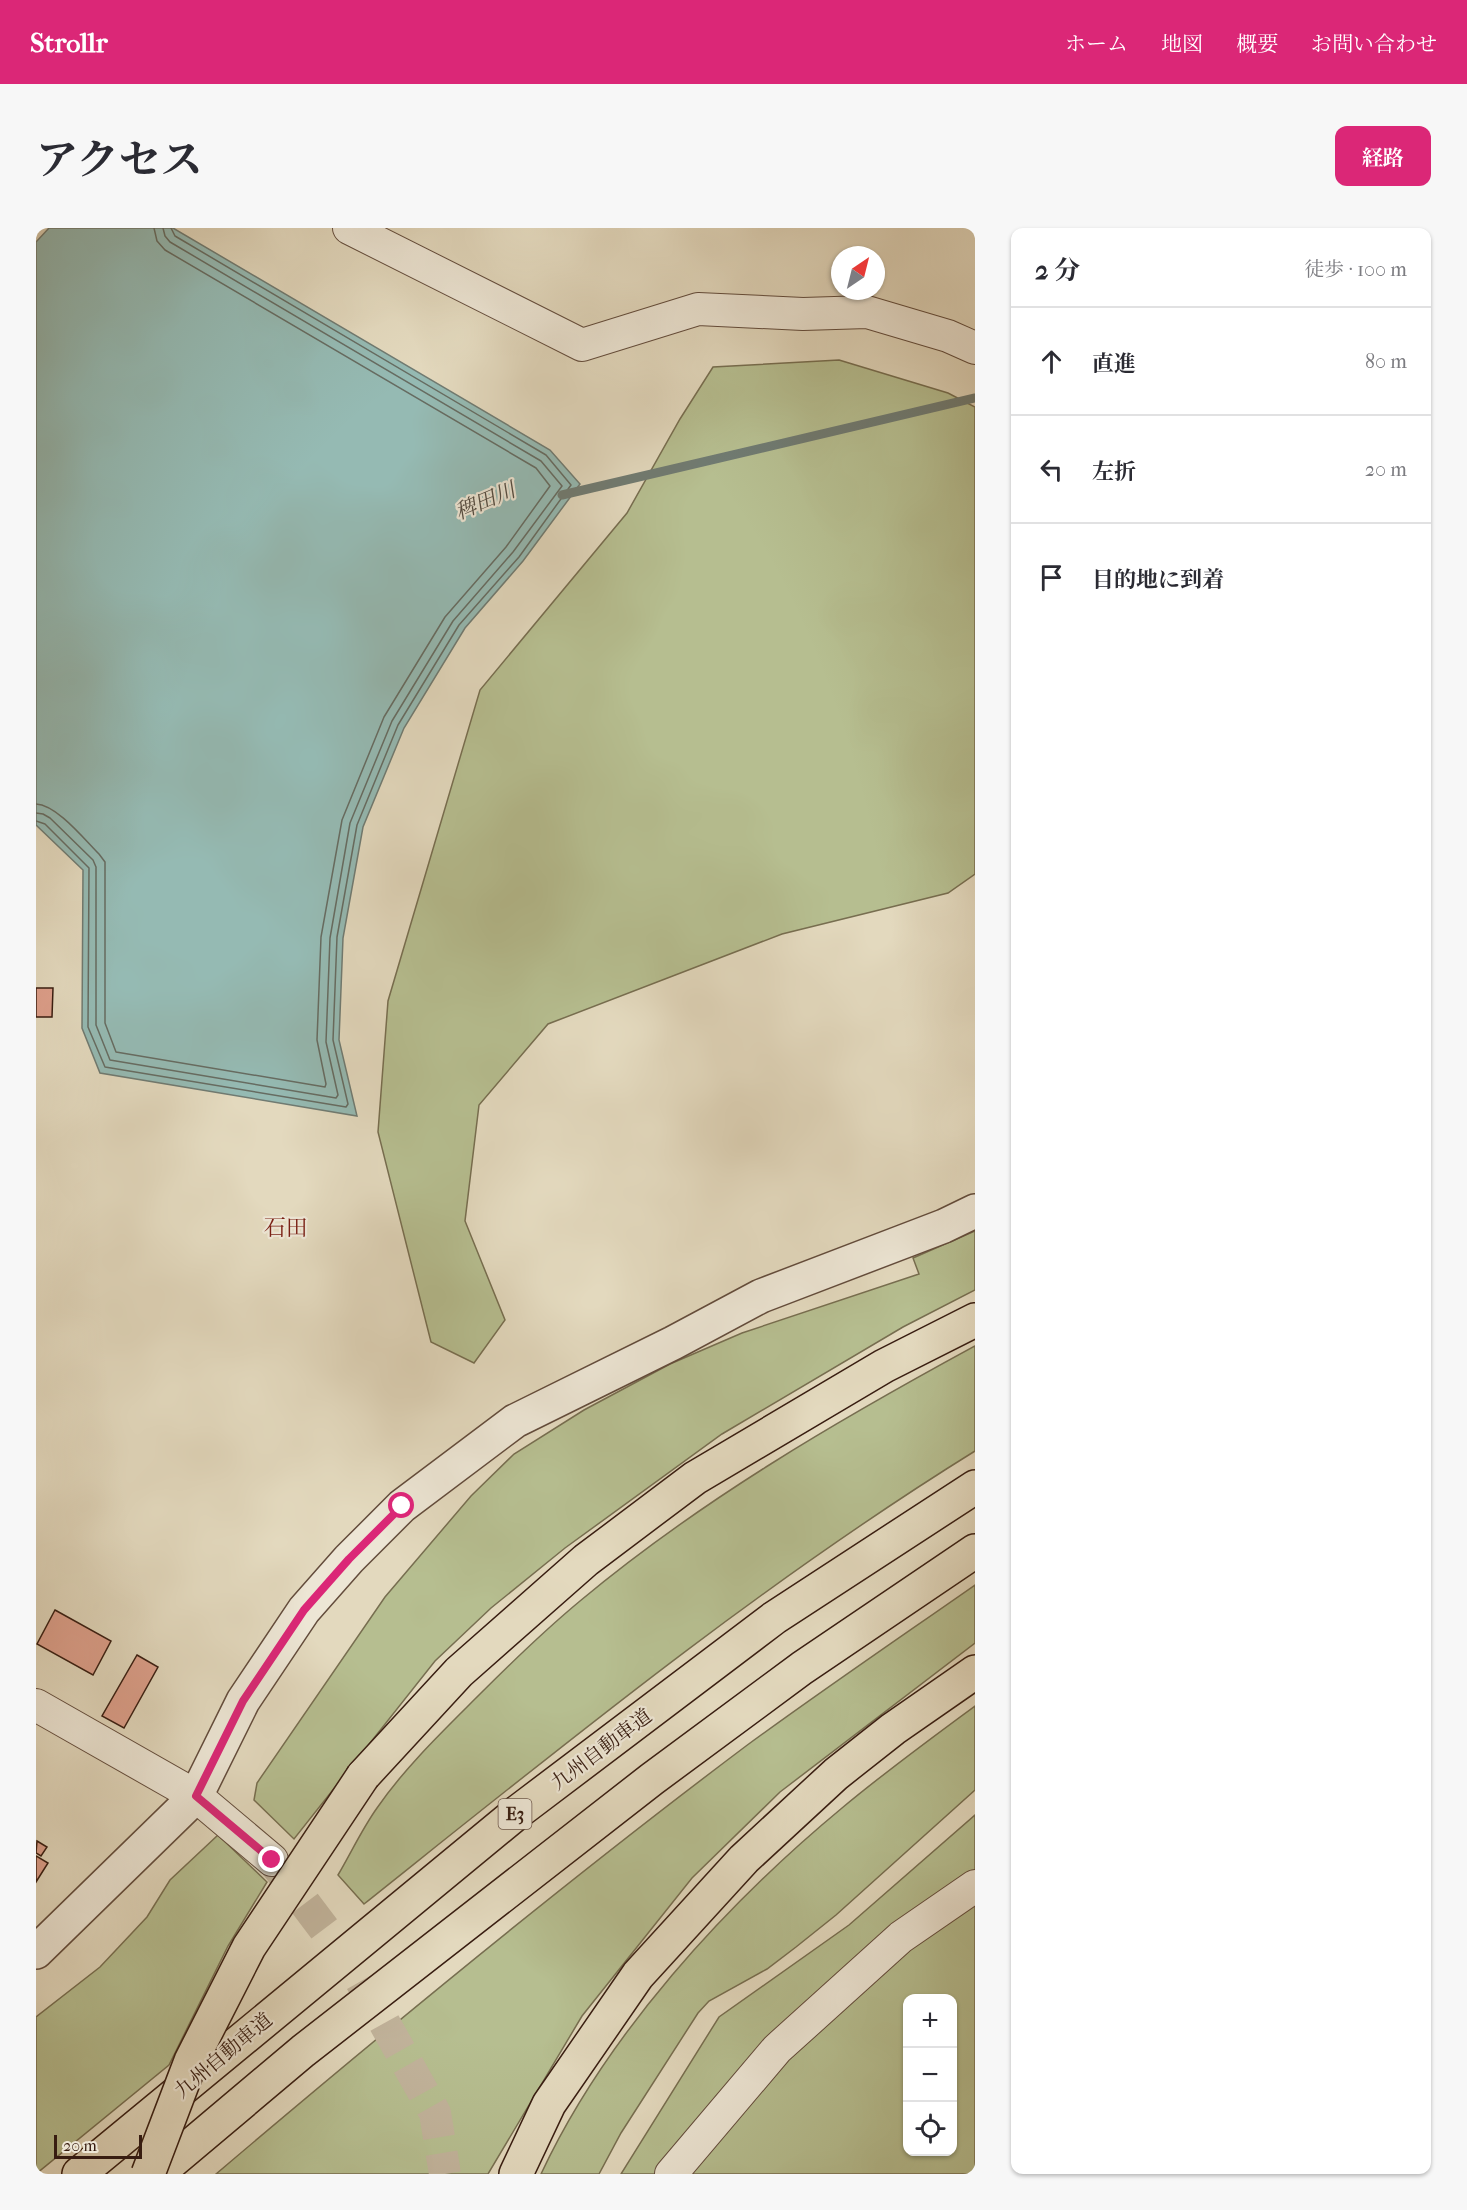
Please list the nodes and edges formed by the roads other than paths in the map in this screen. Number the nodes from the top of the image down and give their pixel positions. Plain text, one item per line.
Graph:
1 (350, 228) edge
2 (975, 348) edge
3 (975, 1211) edge
4 (975, 1320) edge
5 (975, 1487) edge
6 (975, 1551) edge
7 (975, 1672) edge
8 (36, 1705) edge
9 (196, 1796) junction
10 (272, 1860) tunnel mouth
11 (975, 1886) edge
12 (36, 1952) edge
13 (79, 2174) edge
14 (148, 2174) edge
15 (157, 2174) edge
16 (516, 2174) edge
17 (671, 2174) edge

1 - 2 street
3 - 9 street
4 - 14 highway, bridge
5 - 13 highway, 九州自動車道 / E3
6 - 15 highway
7 - 16 highway
8 - 9 street
9 - 10 street
9 - 12 street
11 - 17 street

